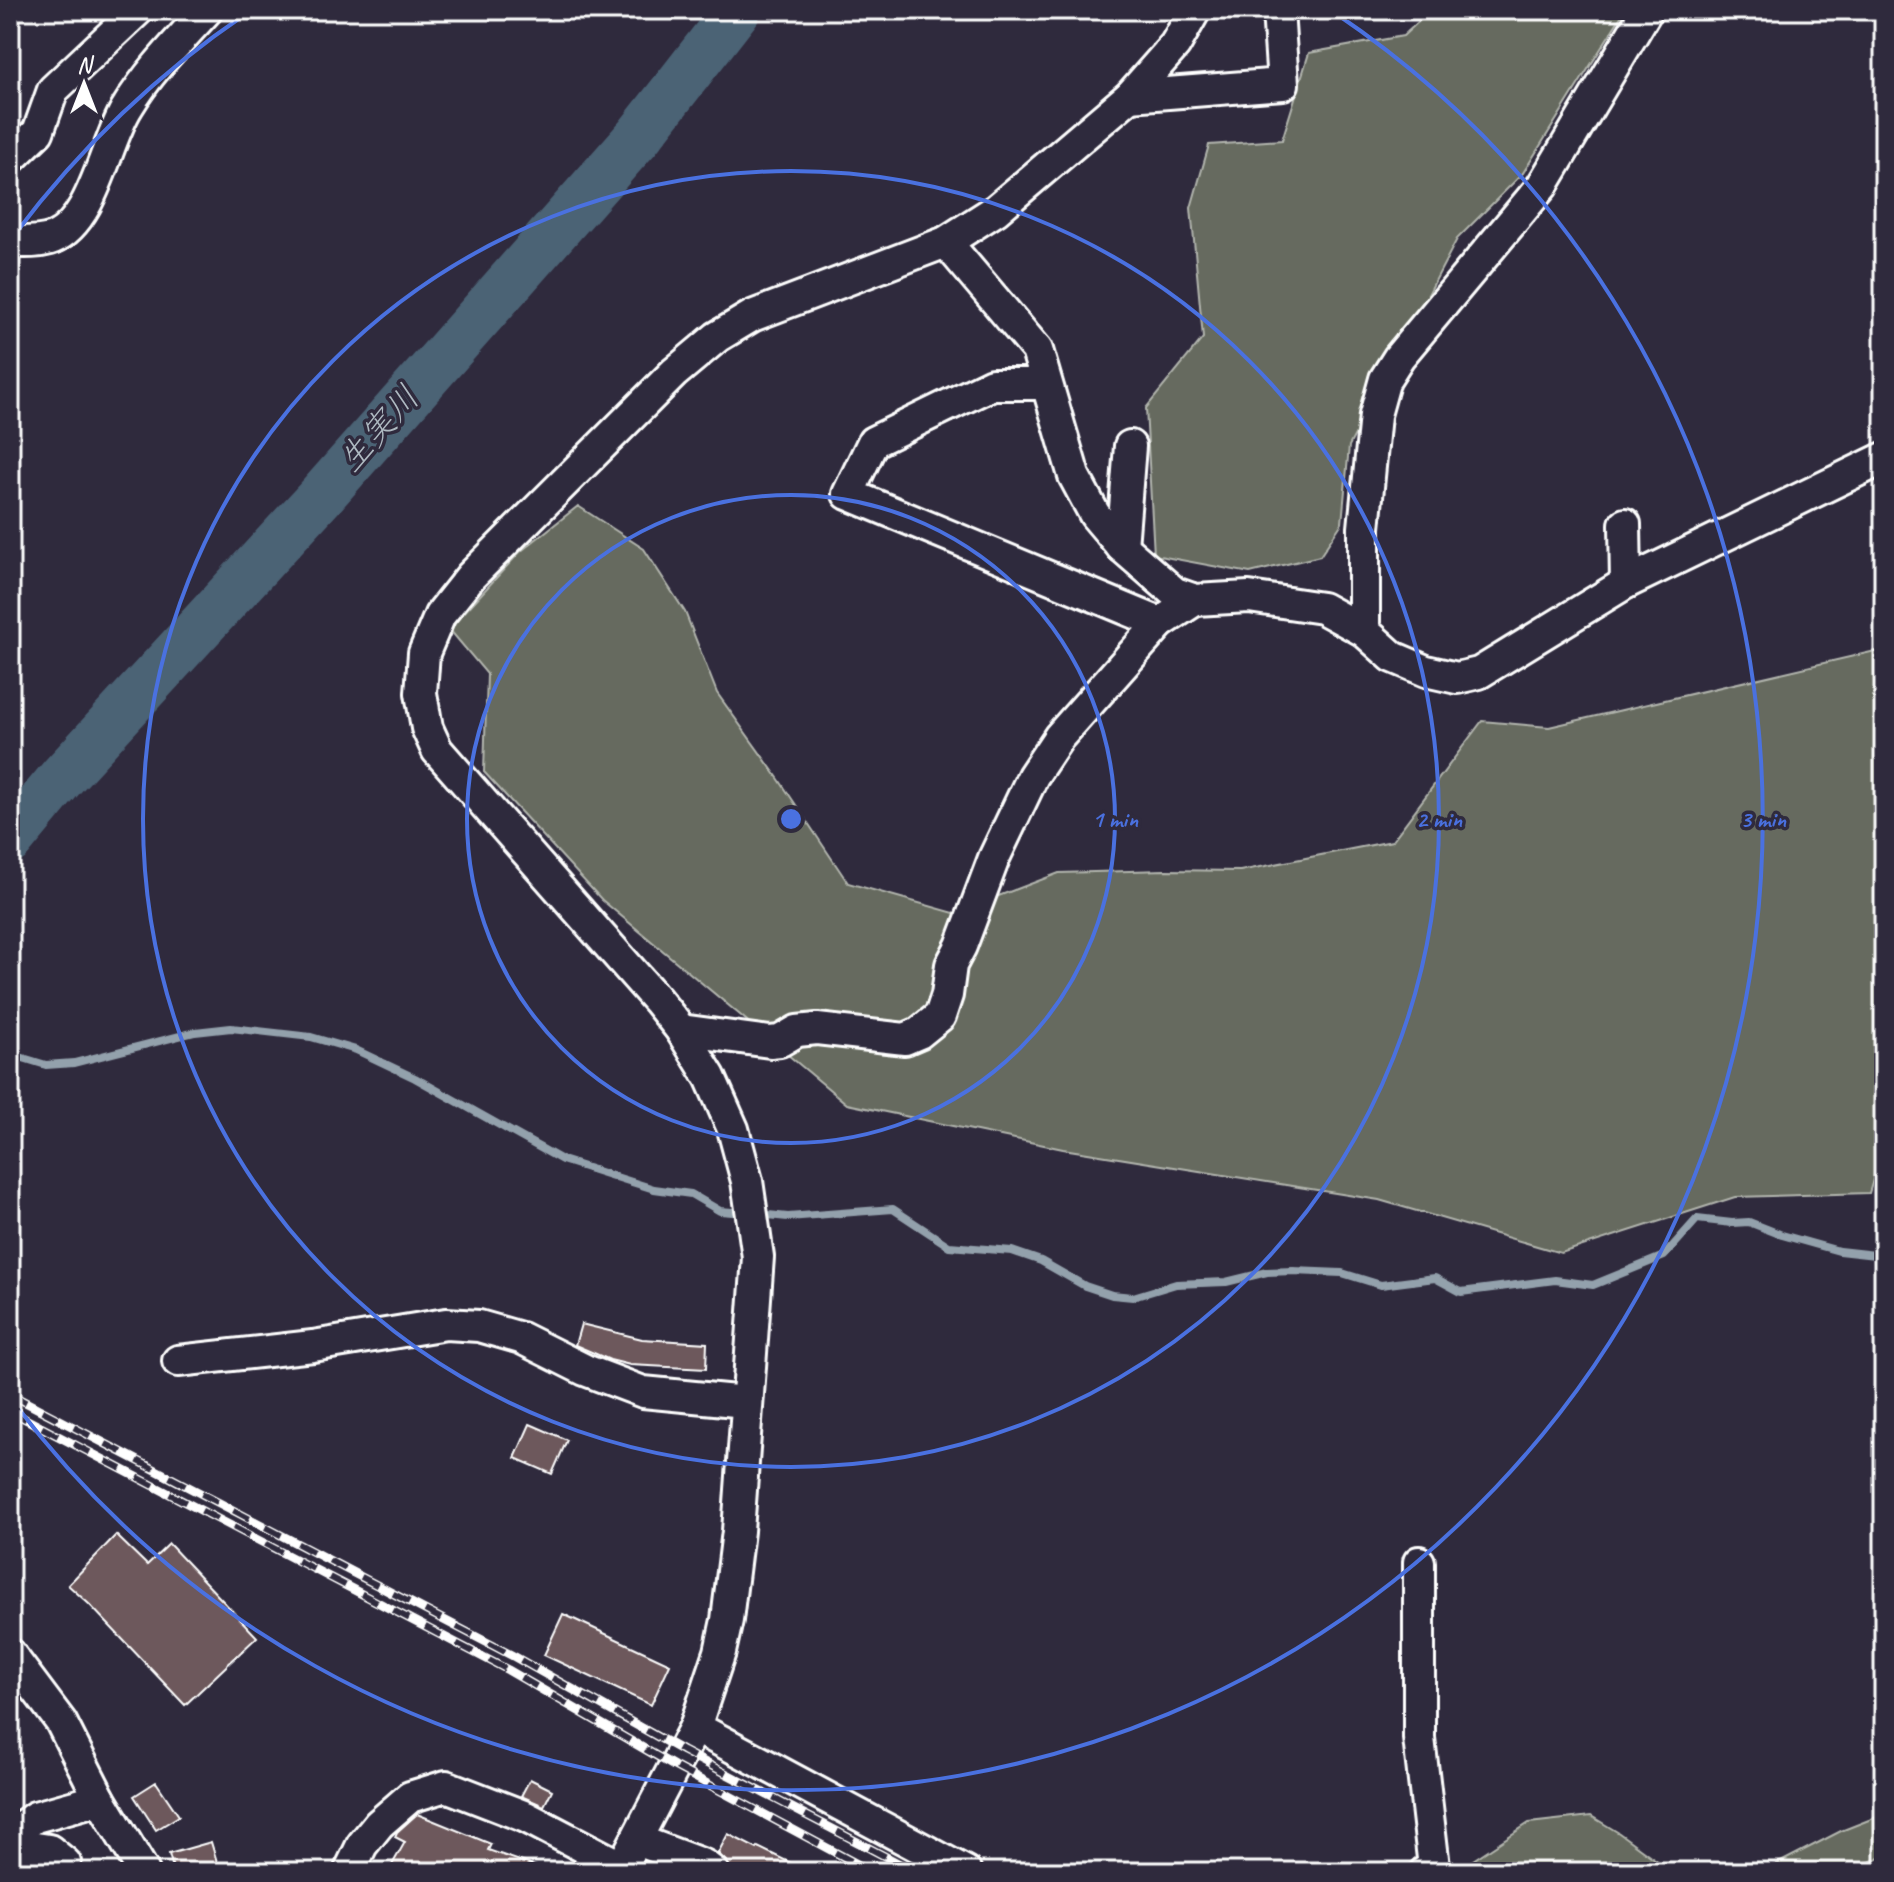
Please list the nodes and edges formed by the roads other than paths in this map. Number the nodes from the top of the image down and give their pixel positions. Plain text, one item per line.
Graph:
1 (138, 10) edge
2 (207, 10) edge
3 (1195, 10) edge
4 (1278, 10) edge
5 (1647, 10) edge
6 (1130, 96) junction
7 (10, 159) edge
8 (10, 242) edge
9 (946, 242) junction
10 (1046, 384) junction
11 (1130, 446) dead end
12 (1884, 458) edge
13 (1625, 524) dead end
14 (1122, 547) junction
15 (1626, 583) junction
16 (1195, 600) junction
17 (1160, 623) junction
18 (1364, 631) junction
19 (681, 1030) junction
20 (178, 1361) dead end
21 (746, 1402) junction
22 (1419, 1562) dead end
23 (10, 1654) edge
24 (695, 1727) junction
25 (100, 1799) junction
26 (10, 1835) edge
27 (637, 1840) junction
28 (10, 1844) edge
29 (620, 1869) edge
30 (1430, 1869) edge
31 (64, 1872) edge
32 (144, 1872) edge
33 (349, 1872) edge
34 (713, 1872) edge
35 (966, 1872) edge

1 - 7 street
2 - 8 street
3 - 6 street
4 - 6 street
5 - 18 street
6 - 9 street
9 - 10 street
9 - 19 street
10 - 14 street
10 - 17 street
11 - 14 street
12 - 15 street
13 - 15 street
14 - 16 street
15 - 18 street
16 - 17 street
16 - 18 street
17 - 19 street
19 - 21 street
20 - 21 street
21 - 24 street
22 - 30 street
23 - 25 street
24 - 27 street
24 - 35 street
25 - 26 street
25 - 32 street
27 - 29 street
27 - 34 street
28 - 31 street
29 - 33 street

